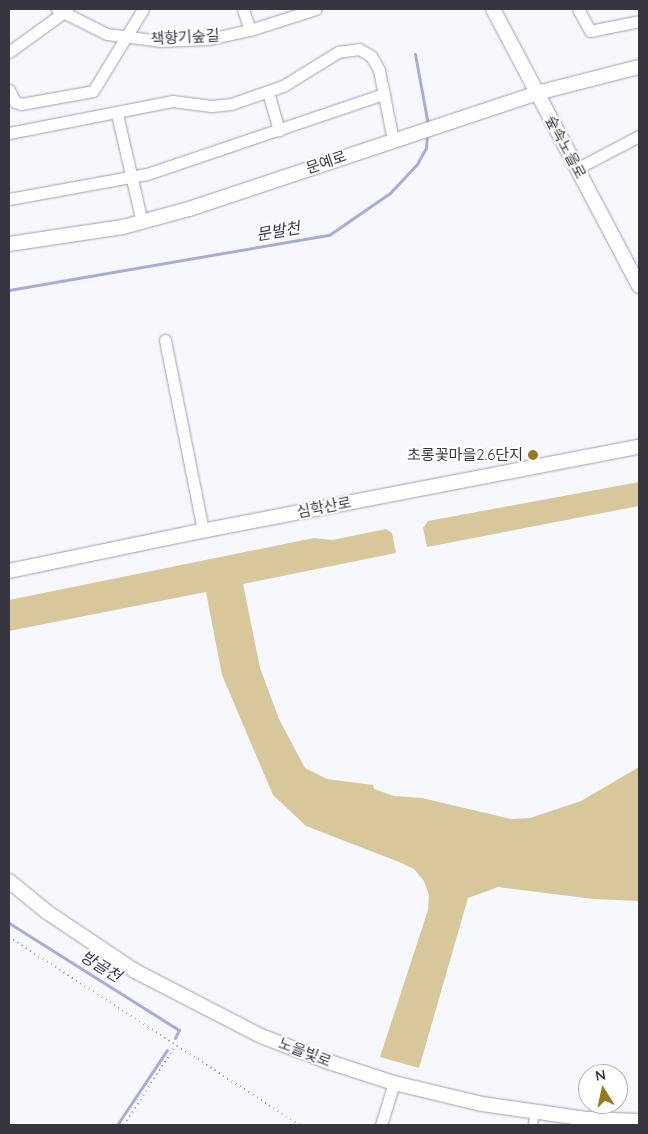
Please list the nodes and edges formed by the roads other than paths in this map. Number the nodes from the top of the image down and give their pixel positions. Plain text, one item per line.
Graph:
1 (143, 9) edge
2 (243, 9) edge
3 (493, 9) edge
4 (578, 9) edge
5 (63, 10) edge
6 (308, 10) edge
7 (639, 21) edge
8 (250, 30) junction
9 (125, 36) junction
10 (9, 52) edge
11 (639, 67) edge
12 (9, 90) edge
13 (268, 92) junction
14 (537, 93) junction
15 (384, 94) junction
16 (117, 114) junction
17 (279, 130) junction
18 (9, 133) edge
19 (639, 136) edge
20 (393, 140) junction
21 (578, 168) junction
22 (132, 177) junction
23 (9, 199) edge
24 (142, 222) junction
25 (9, 244) edge
26 (639, 286) edge
27 (165, 340) dead end
28 (639, 447) edge
29 (203, 530) junction
30 (9, 571) edge
31 (9, 881) edge
32 (394, 1083) junction
33 (534, 1118) edge
34 (635, 1122) edge
35 (381, 1125) edge

1 - 9 street
2 - 8 street
3 - 14 street, 숲속노을로
4 - 7 street
5 - 9 street, 책향기숲길
5 - 10 street
6 - 8 street, 책향기숲길
8 - 9 street, 책향기숲길
9 - 12 street
11 - 14 street, 문예로
13 - 15 street
13 - 16 street
13 - 17 street
14 - 20 street, 문예로
14 - 21 street, 숲속노을로
15 - 17 street
15 - 20 street
16 - 18 street
16 - 22 street
17 - 22 street
19 - 21 street
20 - 24 street, 문예로
21 - 26 street, 숲속노을로
22 - 23 street
22 - 24 street
24 - 25 street, 문예로
27 - 29 street
28 - 29 street, 심학산로
29 - 30 street, 심학산로
31 - 32 street, 노을빛로
32 - 33 street, 노을빛로
32 - 35 street
33 - 34 street, 노을빛로

